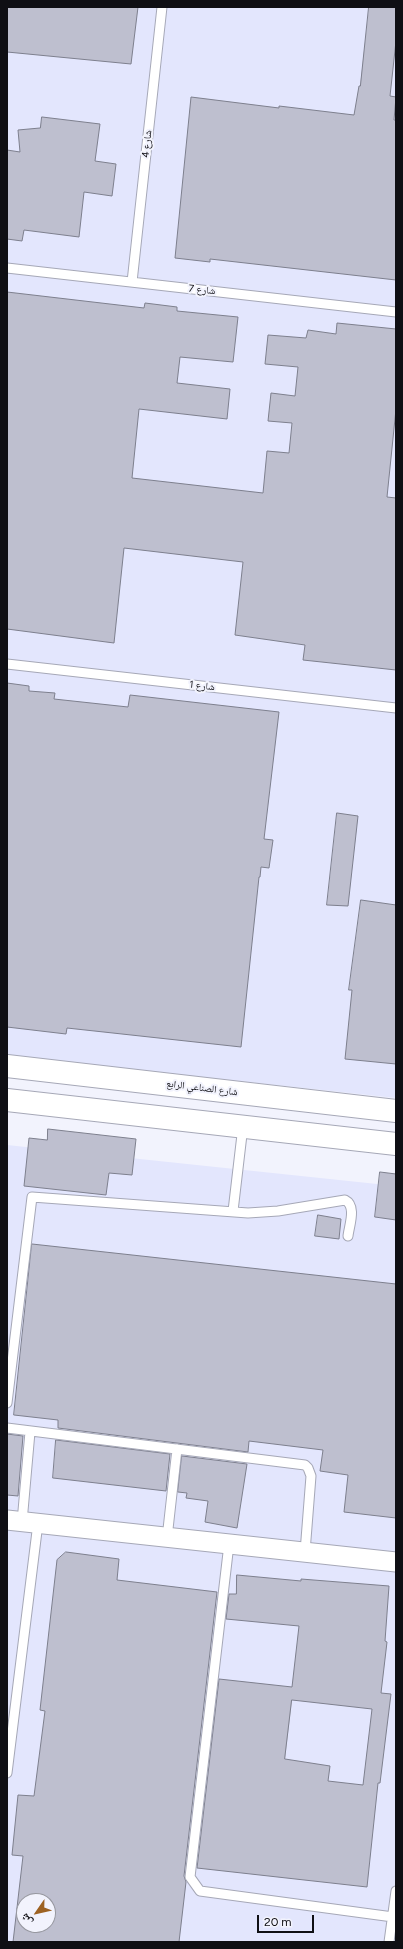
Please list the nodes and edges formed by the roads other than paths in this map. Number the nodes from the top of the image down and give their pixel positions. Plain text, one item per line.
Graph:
1 (162, 7) edge
2 (7, 268) edge
3 (132, 282) junction
4 (396, 312) edge
5 (7, 664) edge
6 (396, 708) edge
7 (7, 1066) edge
8 (7, 1100) edge
9 (396, 1111) edge
10 (243, 1126) junction
11 (396, 1144) edge
12 (232, 1212) junction
13 (348, 1236) dead end
14 (7, 1403) edge
15 (7, 1428) edge
16 (30, 1432) junction
17 (178, 1449) junction
18 (22, 1522) edge
19 (167, 1538) junction
20 (229, 1544) junction
21 (305, 1552) junction
22 (396, 1562) edge
23 (7, 1774) edge
24 (396, 1892) edge
25 (393, 1917) junction
26 (390, 1942) edge

1 - 3 lane, شارع 4
2 - 3 lane, شارع 7
3 - 4 lane, شارع 7
5 - 6 lane, شارع 1
7 - 9 main road, شارع الصناعي الرابع
8 - 10 main road
10 - 11 main road
10 - 12 lane
12 - 13 lane
12 - 14 lane
15 - 16 lane
16 - 17 lane
16 - 18 lane
17 - 19 lane
17 - 21 lane
18 - 19 street
18 - 23 lane
19 - 20 street
20 - 21 street
20 - 25 lane
21 - 22 street
24 - 25 lane
25 - 26 lane

